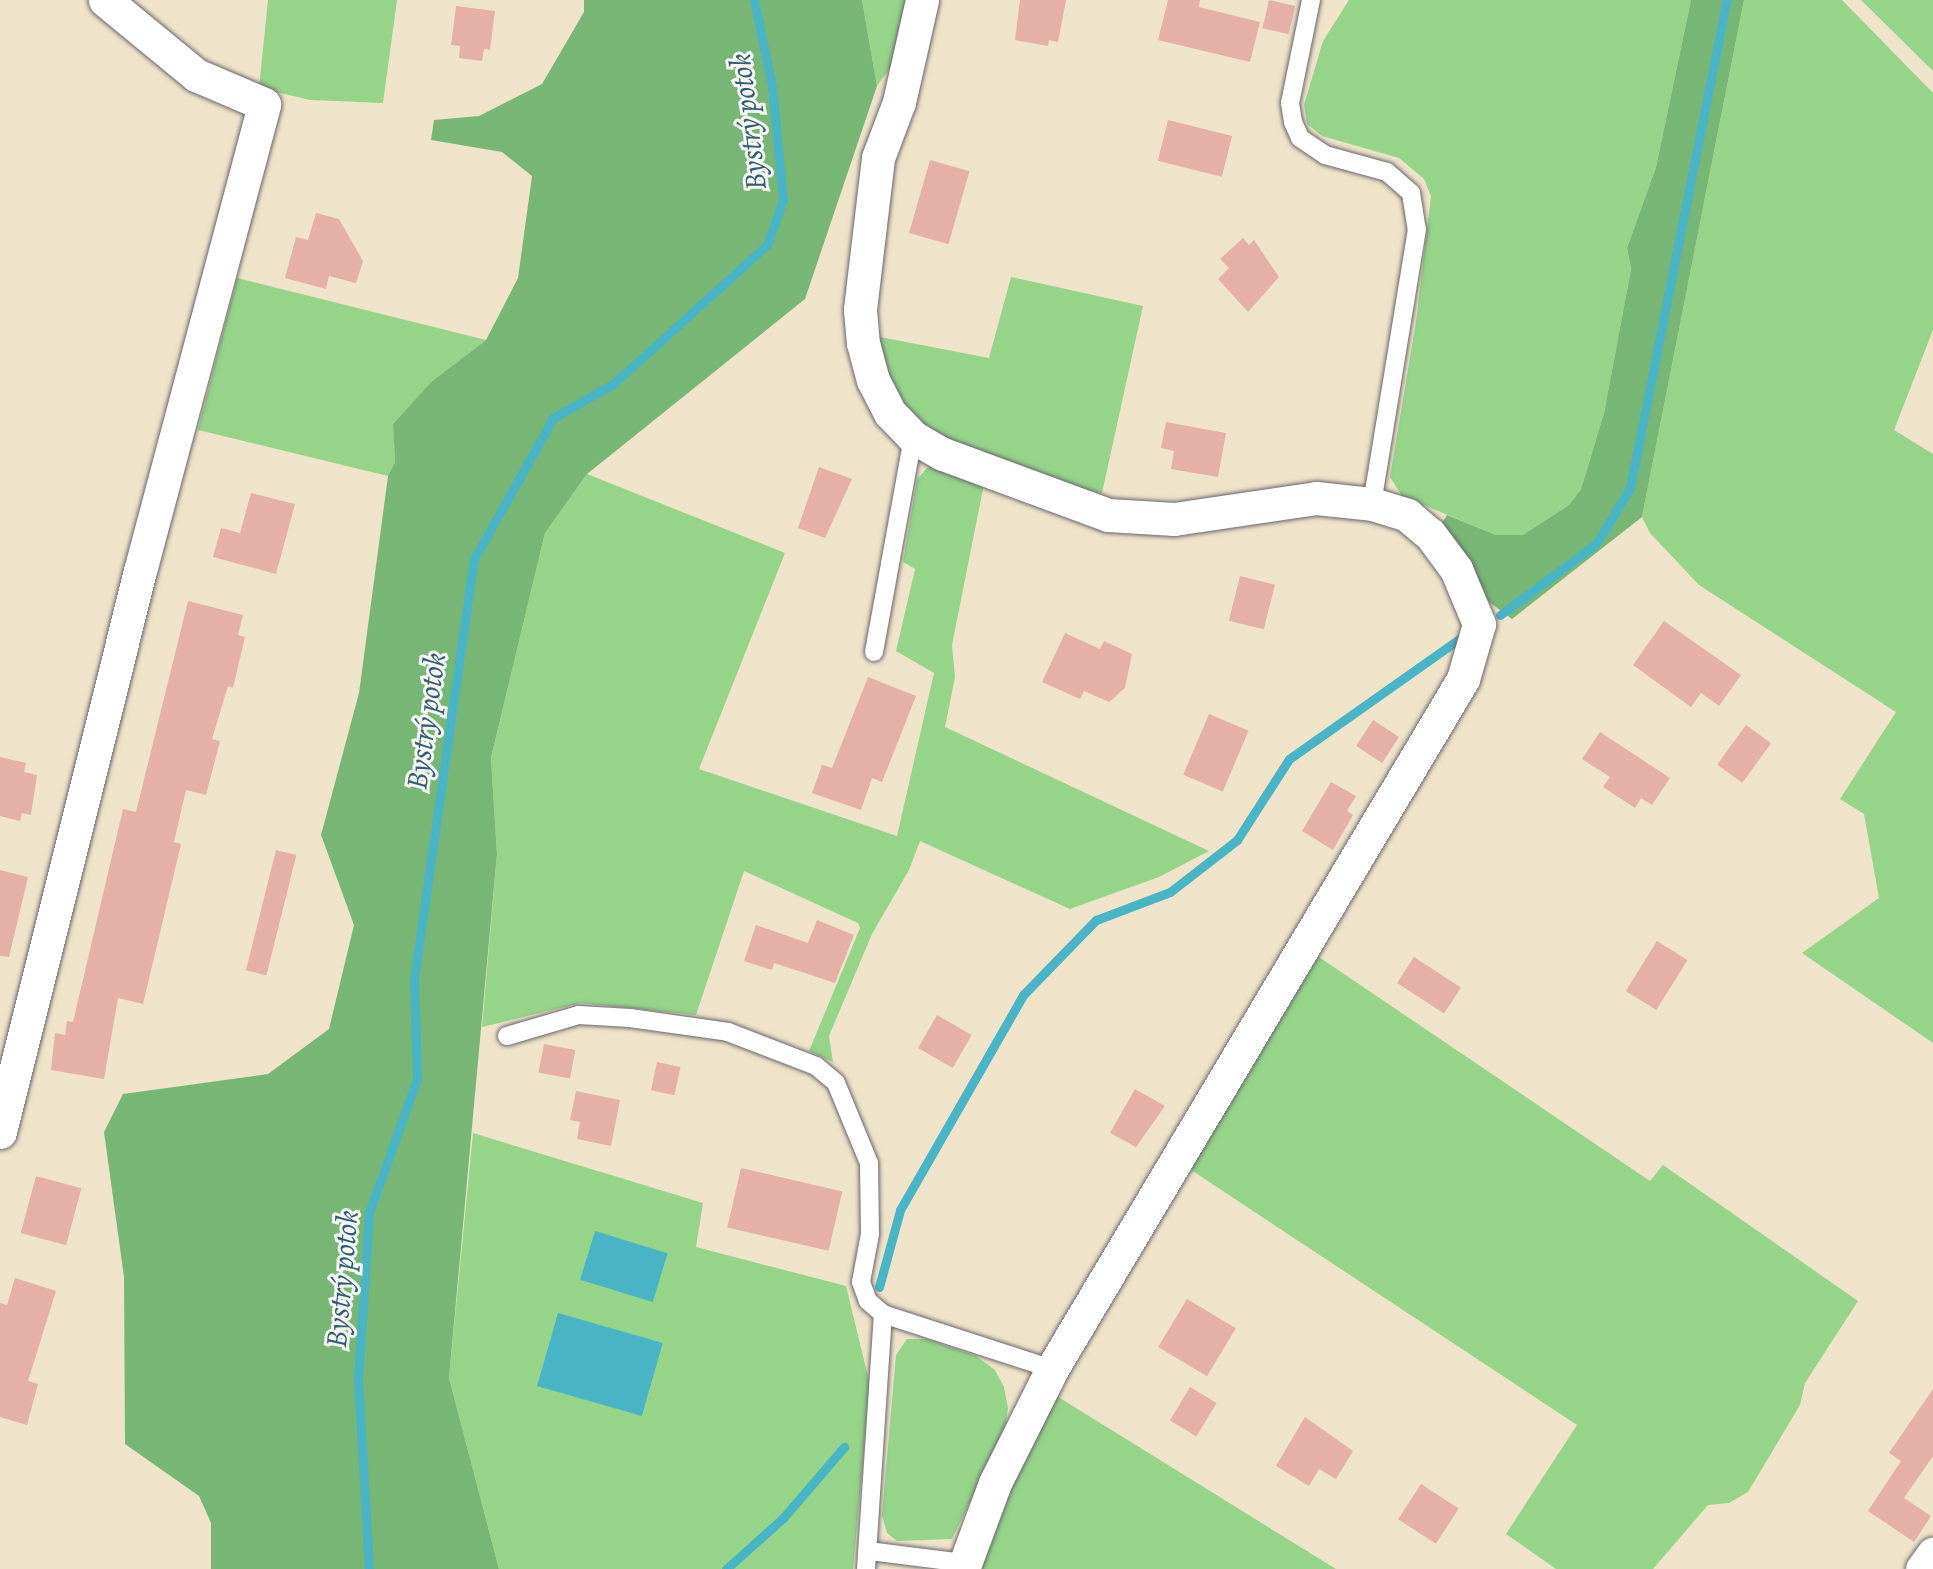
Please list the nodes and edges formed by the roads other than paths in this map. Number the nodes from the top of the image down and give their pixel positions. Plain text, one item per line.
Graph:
1 (104, 0) edge
2 (922, 0) edge
3 (1311, 0) edge
4 (913, 437) junction
5 (1372, 504) junction
6 (874, 652) dead end
7 (507, 1036) dead end
8 (0, 1132) edge
9 (883, 1314) junction
10 (1052, 1369) junction
11 (869, 1550) junction
12 (1933, 1553) edge
13 (964, 1566) edge
14 (866, 1569) edge
15 (1922, 1569) edge

1 - 8 street
2 - 4 street
3 - 5 lane
4 - 5 street
4 - 6 lane
5 - 10 street
7 - 9 lane
9 - 10 lane
9 - 11 lane
10 - 13 street
11 - 13 lane
11 - 14 lane
12 - 15 street

